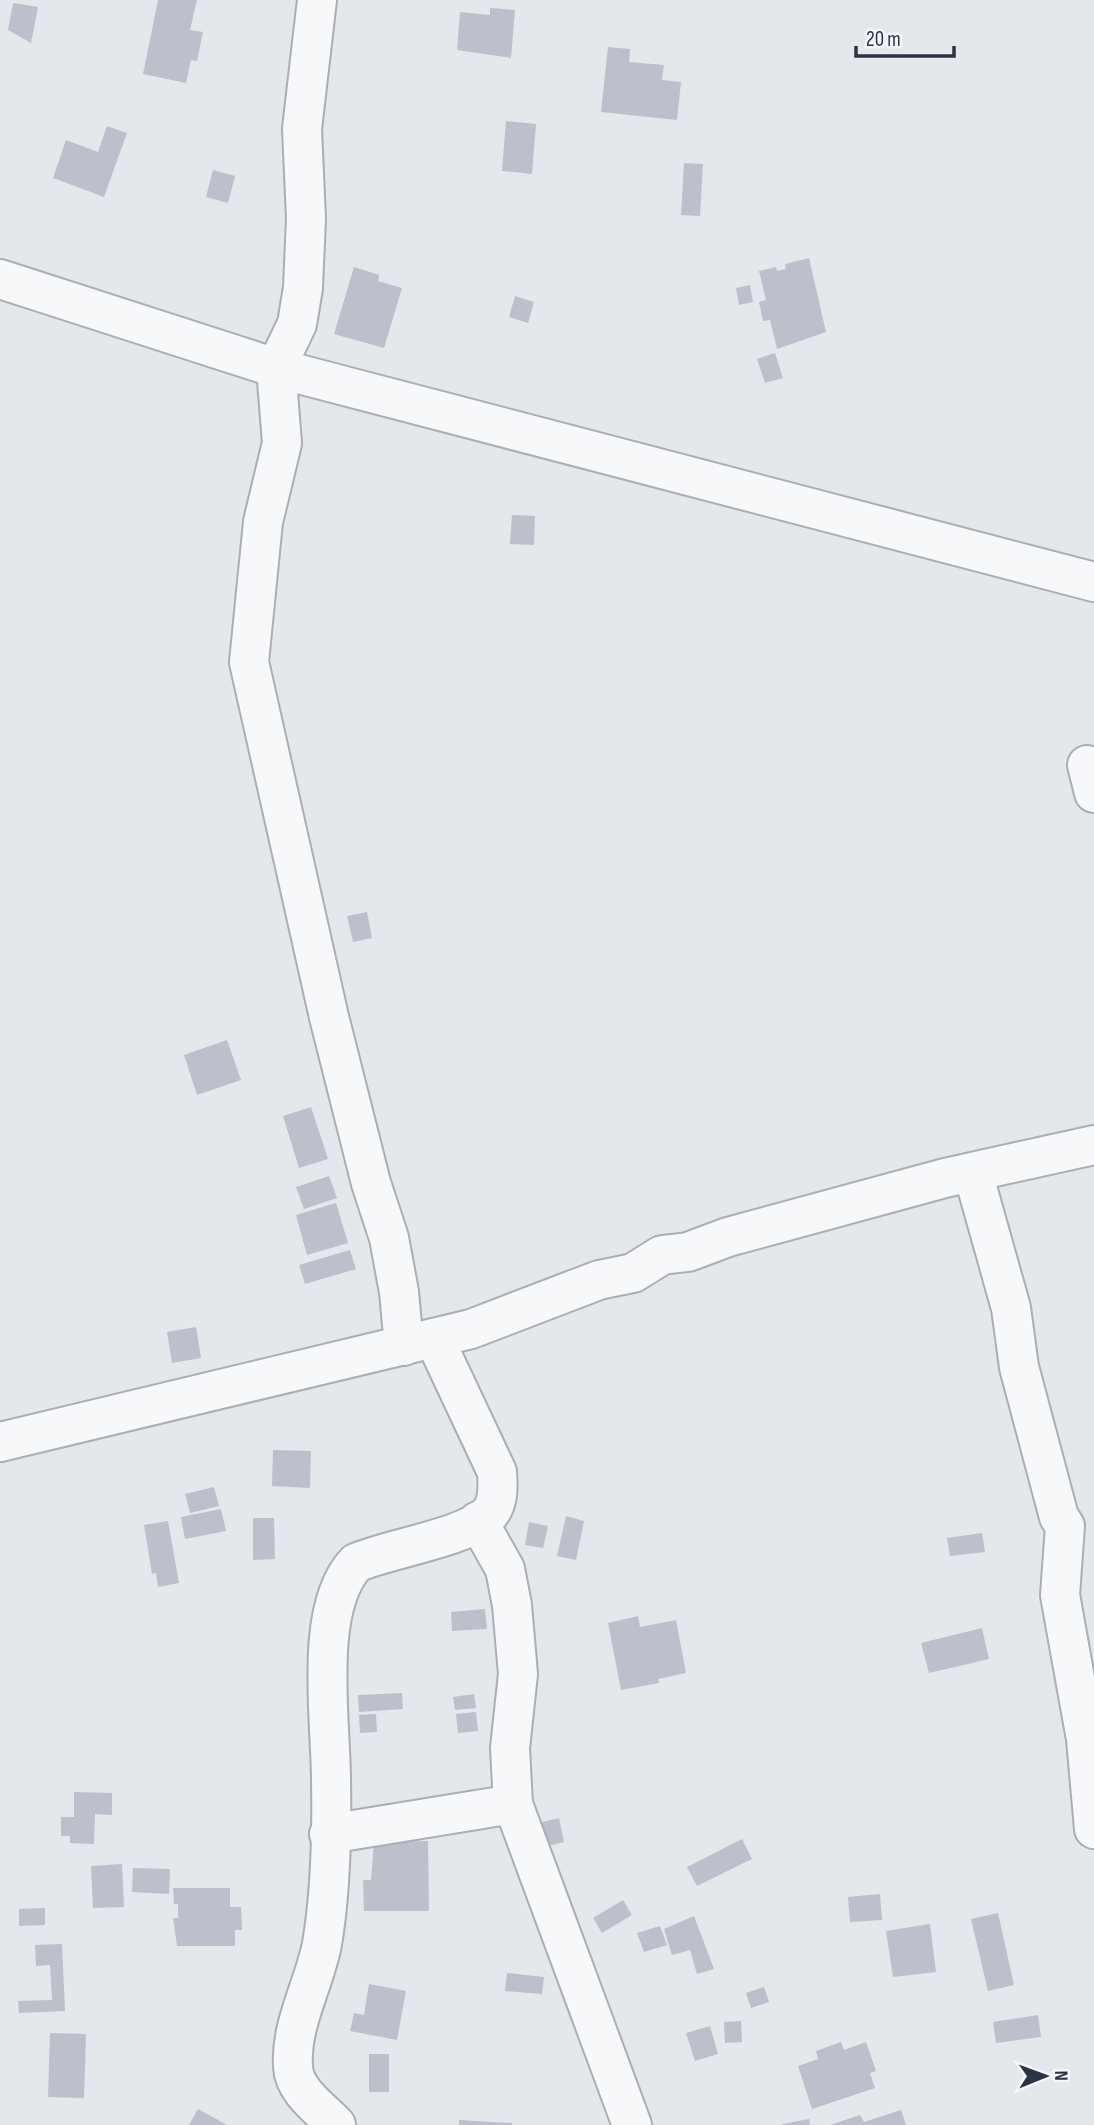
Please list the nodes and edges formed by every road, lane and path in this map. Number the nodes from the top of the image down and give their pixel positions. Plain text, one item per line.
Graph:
1 (317, 0) edge
2 (0, 279) edge
3 (276, 368) junction
4 (1094, 582) edge
5 (1094, 1145) edge
6 (973, 1173) junction
7 (419, 1342) junction
8 (0, 1442) edge
9 (478, 1521) junction
10 (1080, 1527) edge
11 (513, 1804) junction
12 (1094, 1829) edge
13 (329, 1834) junction
14 (336, 2125) edge
15 (632, 2125) edge

1 - 3 street
2 - 3 street
3 - 4 street
3 - 7 street
5 - 6 street
6 - 7 street
6 - 10 street
7 - 8 street
7 - 9 street
9 - 11 street
9 - 13 street
10 - 12 street
11 - 13 street
11 - 15 street
13 - 14 street

